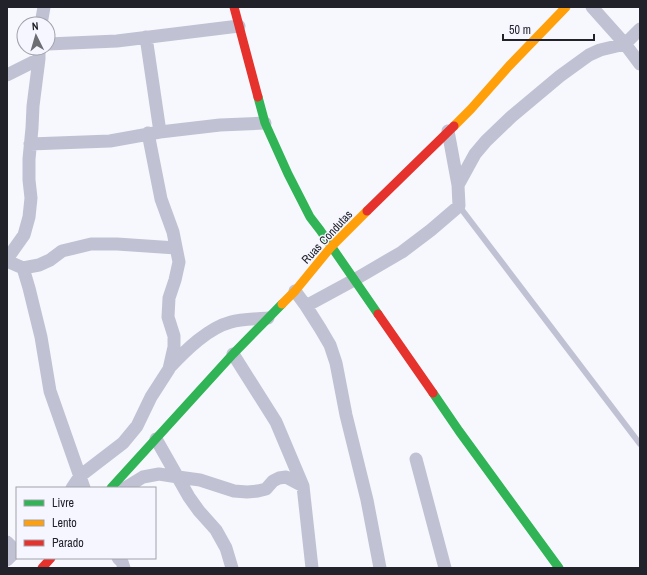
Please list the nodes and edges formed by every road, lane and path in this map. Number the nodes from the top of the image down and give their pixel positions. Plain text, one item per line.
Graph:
1 (234, 7) edge
2 (566, 7) edge
3 (592, 7) edge
4 (239, 26) junction
5 (640, 29) edge
6 (146, 37) junction
7 (56, 44) edge
8 (625, 44) junction
9 (34, 56) edge
10 (39, 56) edge
11 (640, 64) edge
12 (7, 74) edge
13 (265, 123) junction
14 (448, 131) junction
15 (154, 132) junction
16 (30, 144) junction
17 (458, 185) junction
18 (459, 206) junction
19 (331, 247) junction
20 (176, 248) junction
21 (7, 260) edge
22 (23, 268) junction
23 (354, 280) junction
24 (295, 291) junction
25 (306, 306) junction
26 (268, 318) junction
27 (233, 354) junction
28 (169, 369) junction
29 (156, 439) junction
30 (640, 444) edge
31 (416, 459) dead end
32 (178, 477) junction
33 (82, 482) edge
34 (303, 486) junction
35 (112, 487) edge
36 (127, 487) edge
37 (50, 559) edge
38 (119, 559) edge
39 (42, 568) edge
40 (124, 568) edge
41 (232, 568) edge
42 (312, 568) edge
43 (380, 568) edge
44 (445, 568) edge
45 (559, 568) edge

1 - 4 street
2 - 14 street, Ruas Condutas
3 - 8 street
4 - 6 street
4 - 13 street
5 - 8 street
6 - 7 street
6 - 15 street
8 - 11 street
8 - 17 street
9 - 12 street
10 - 16 street
13 - 15 street
13 - 19 street
14 - 17 street
14 - 19 street, Ruas Condutas
15 - 16 street
15 - 20 street
16 - 21 street
17 - 18 street
18 - 23 street
18 - 30 lane
19 - 23 street
19 - 24 street, Ruas Condutas
20 - 22 street
20 - 28 street
21 - 22 street
22 - 33 street
23 - 25 street
23 - 45 street
24 - 25 street
24 - 26 street, Ruas Condutas
25 - 43 street
26 - 27 street, Ruas Condutas
26 - 28 street
27 - 29 street, Ruas Condutas
27 - 34 street
28 - 33 street
29 - 32 street
29 - 35 street, Ruas Condutas
31 - 44 street
32 - 34 street
32 - 36 street
32 - 41 street
34 - 42 street
37 - 39 street
38 - 40 street

